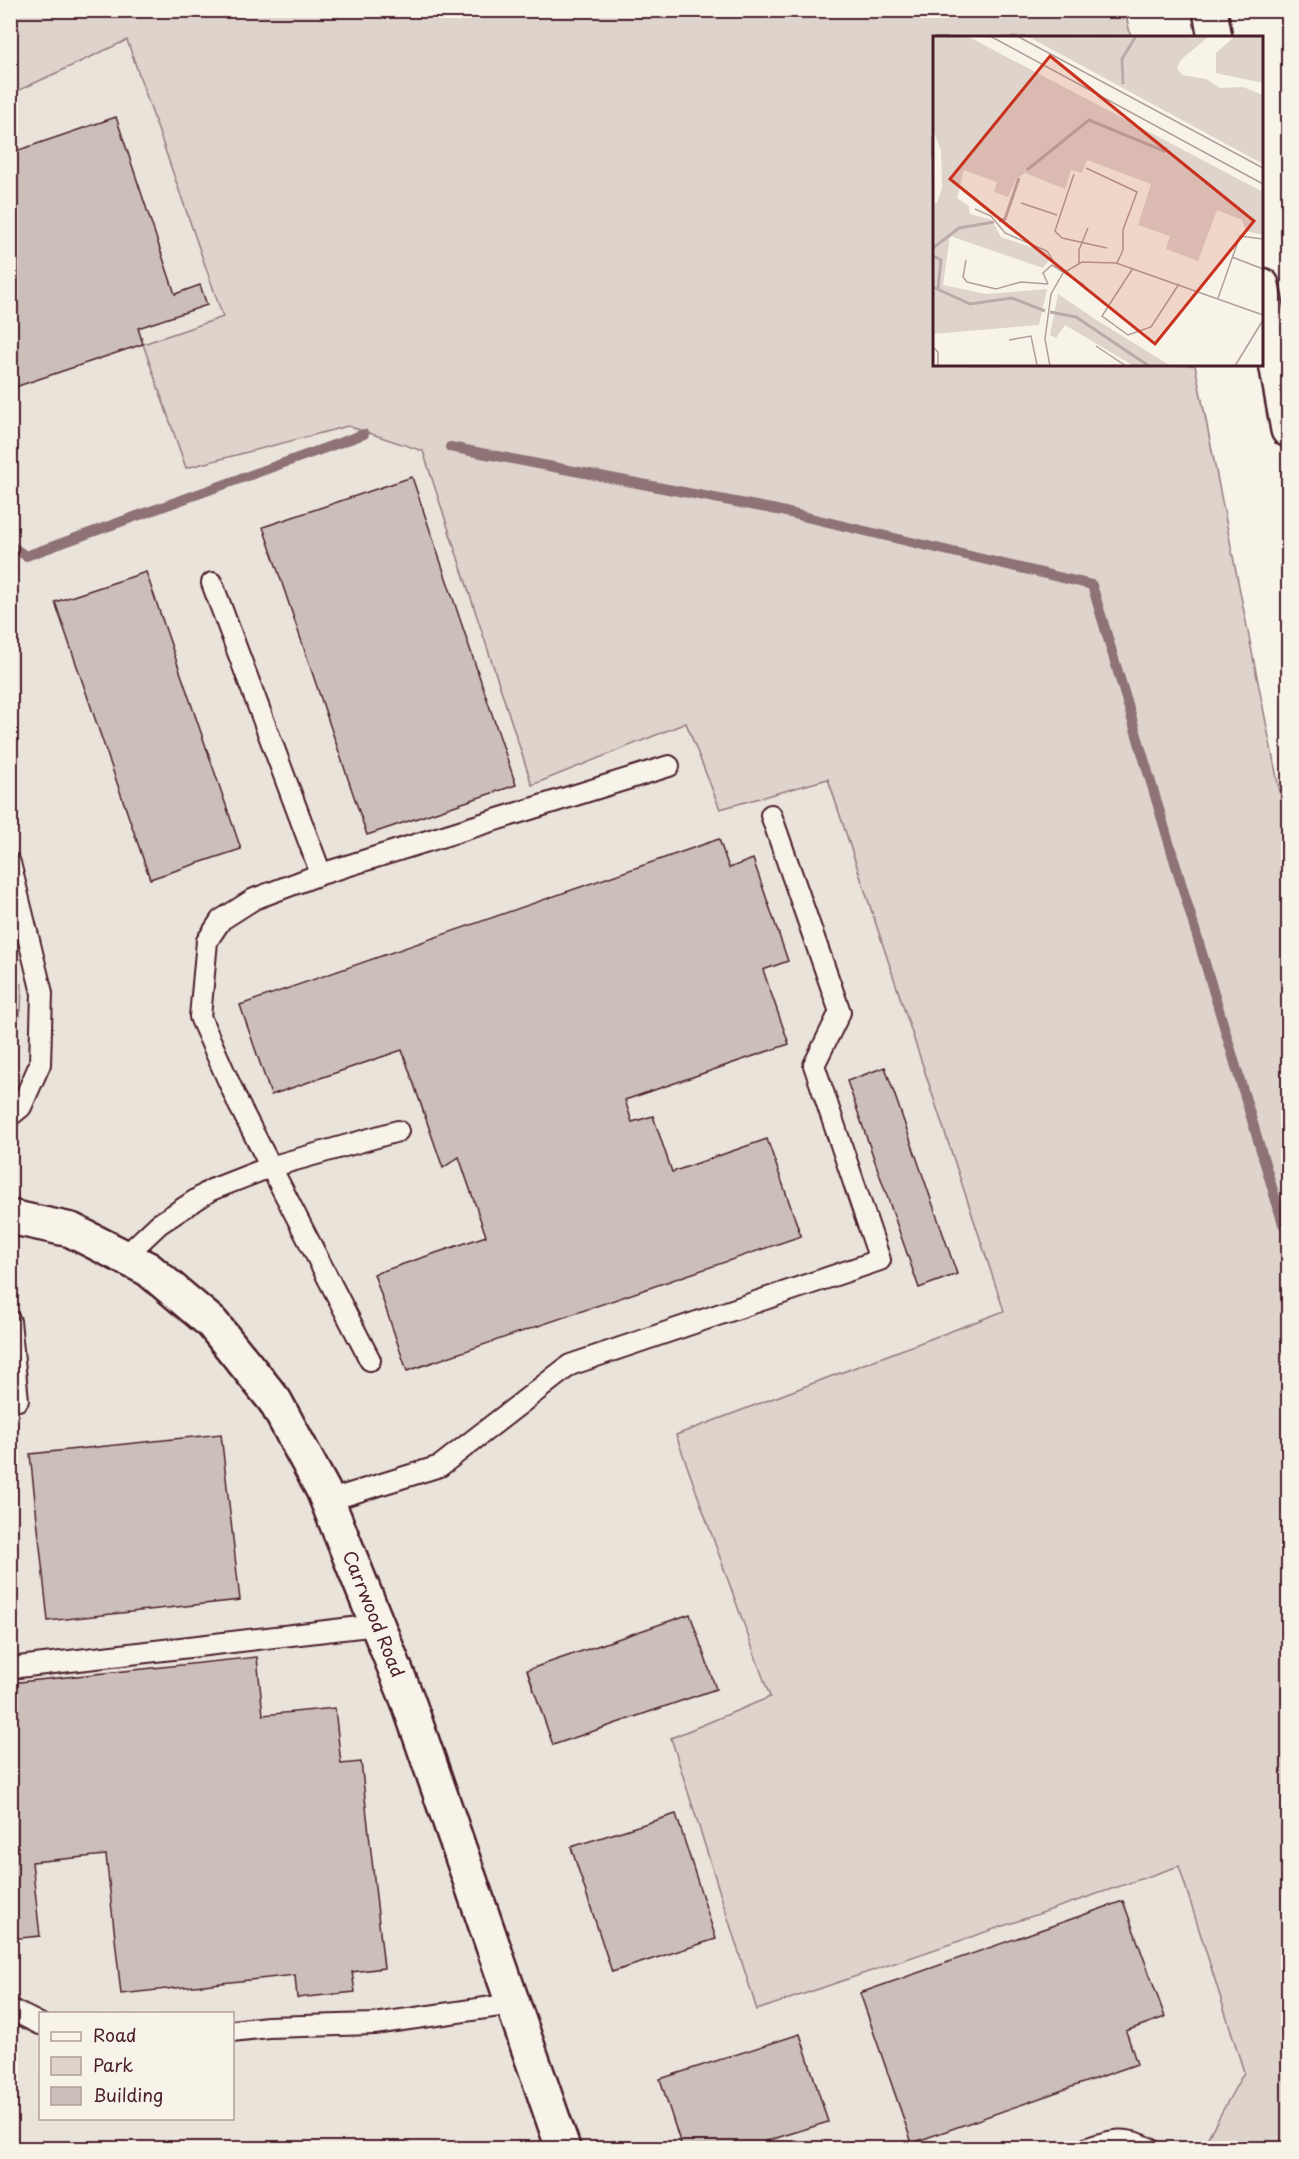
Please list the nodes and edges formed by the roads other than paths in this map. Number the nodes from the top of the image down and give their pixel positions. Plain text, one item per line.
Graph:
1 (1210, 10) edge
2 (1215, 36) edge
3 (1263, 291) edge
4 (1288, 430) edge
5 (212, 584) dead end
6 (669, 766) dead end
7 (771, 815) dead end
8 (10, 863) edge
9 (321, 874) junction
10 (10, 1116) edge
11 (398, 1131) dead end
12 (270, 1167) junction
13 (10, 1217) edge
14 (124, 1257) junction
15 (10, 1321) edge
16 (370, 1360) dead end
17 (18, 1400) dead end
18 (327, 1501) junction
19 (377, 1625) junction
20 (10, 1668) edge
21 (513, 2004) junction
22 (10, 2009) edge
23 (39, 2024) edge
24 (234, 2031) edge
25 (563, 2148) edge
26 (1088, 2148) edge
27 (1149, 2148) edge

1 - 2 main road
3 - 4 main road
5 - 9 lane
6 - 9 lane
7 - 18 lane
8 - 10 lane
9 - 12 lane
11 - 12 lane
12 - 14 lane
12 - 16 lane
13 - 14 main road, Carrwood Road
14 - 18 main road, Carrwood Road
15 - 17 lane
18 - 19 main road, Carrwood Road
19 - 20 lane
19 - 21 main road, Carrwood Road
21 - 24 lane
21 - 25 main road, Carrwood Road
22 - 23 lane
26 - 27 lane

